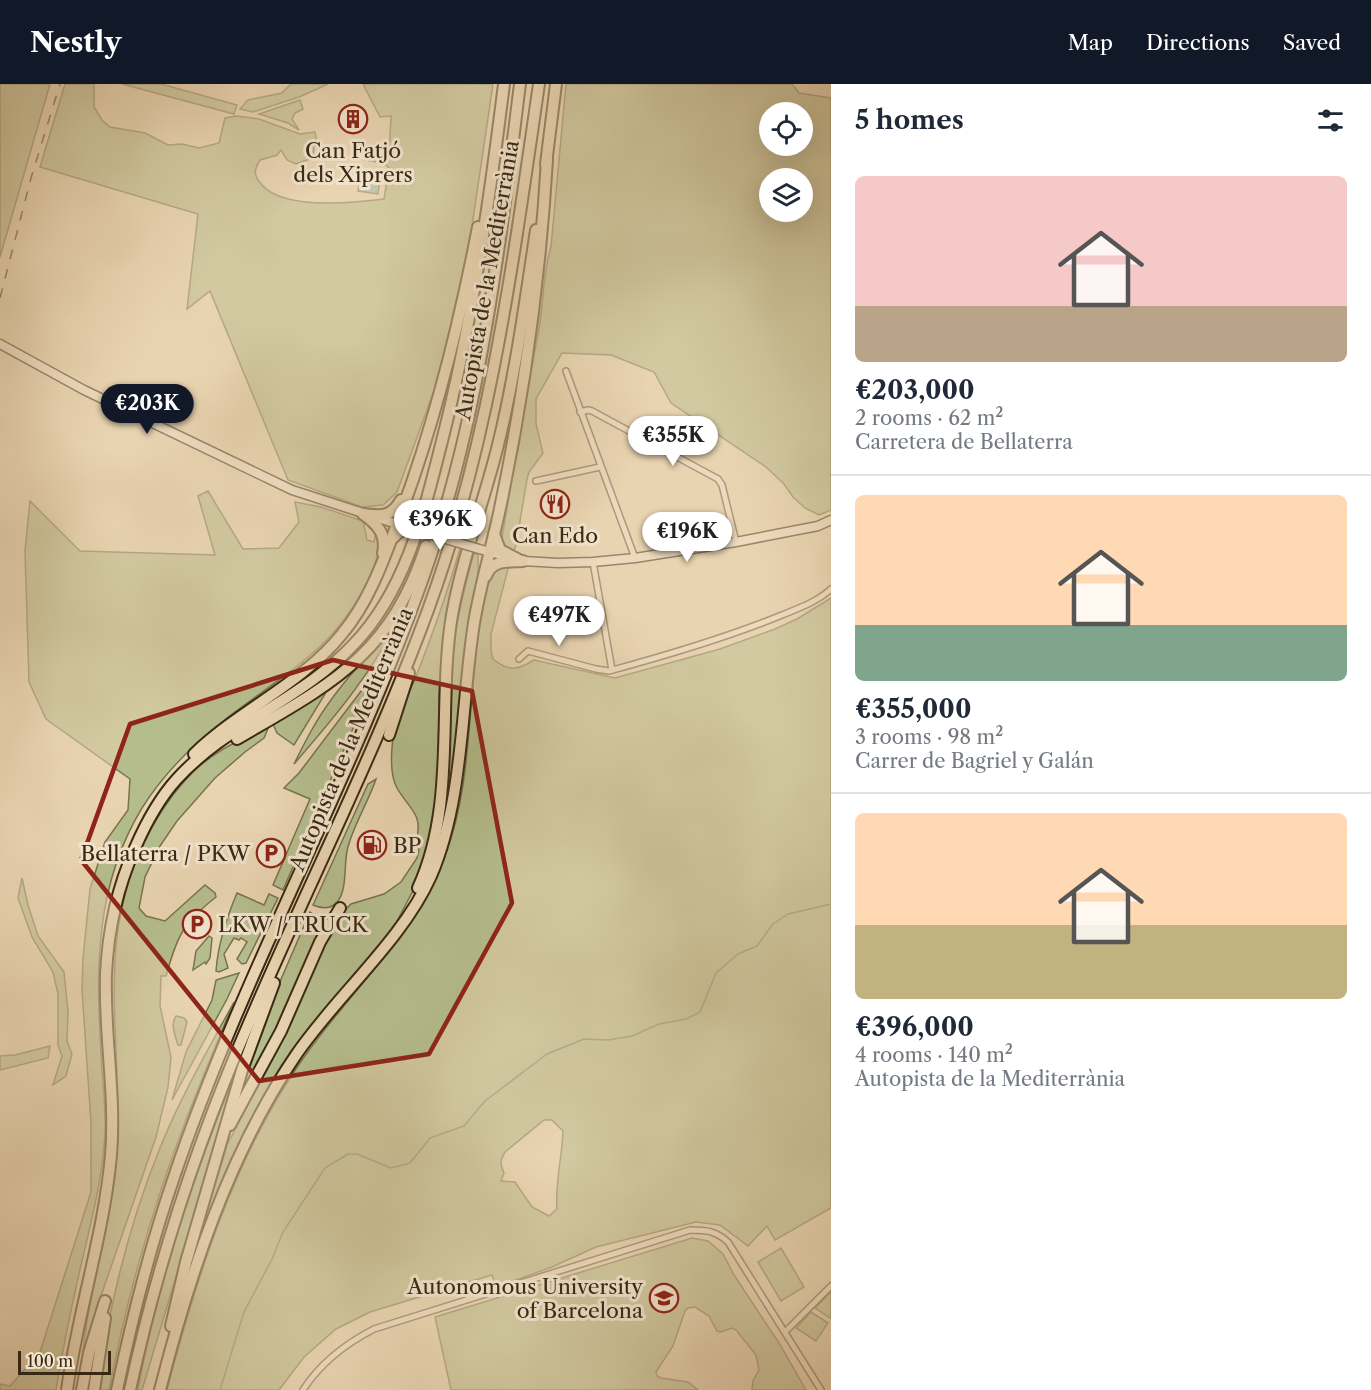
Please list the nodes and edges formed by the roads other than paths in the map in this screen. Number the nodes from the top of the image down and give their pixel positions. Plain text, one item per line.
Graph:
1 (504, 84) edge
2 (520, 84) edge
3 (539, 84) edge
4 (556, 84) edge
5 (547, 160) junction
6 (493, 168) junction
7 (0, 344) edge
8 (566, 371) dead end
9 (477, 384) junction
10 (580, 412) junction
11 (429, 432) junction
12 (419, 462) junction
13 (600, 467) junction
14 (536, 481) dead end
15 (363, 514) junction
16 (831, 520) edge
17 (397, 524) junction
18 (409, 528) junction
19 (495, 530) junction
20 (736, 542) junction
21 (390, 543) junction
22 (484, 550) junction
23 (634, 558) junction
24 (521, 560) junction
25 (593, 562) junction
26 (379, 567) junction
27 (831, 589) edge
28 (477, 605) junction
29 (426, 615) junction
30 (519, 658) dead end
31 (612, 670) junction
32 (389, 735) dead end
33 (341, 819) junction
34 (147, 825) junction
35 (128, 866) junction
36 (339, 908) dead end
37 (373, 960) junction
38 (214, 1167) junction
39 (88, 1280) junction
40 (831, 1286) edge
41 (785, 1332) junction
42 (67, 1390) edge
43 (75, 1390) edge
44 (82, 1390) edge
45 (94, 1390) edge
46 (117, 1390) edge
47 (129, 1390) edge
48 (155, 1390) edge
49 (160, 1390) edge
50 (303, 1390) edge
51 (821, 1390) edge

1 - 6 highway
2 - 9 highway, Autopista de la Mediterrània
3 - 29 highway, Autopista de la Mediterrània
4 - 5 highway
5 - 19 highway
5 - 37 highway
6 - 11 highway
6 - 34 highway
7 - 15 street
8 - 10 street
9 - 34 highway
9 - 46 highway, Autopista de la Mediterrània
10 - 13 street
10 - 20 street
11 - 12 highway
11 - 18 highway
12 - 15 highway
12 - 17 highway
13 - 14 street
13 - 23 street
15 - 17 street
15 - 26 highway
16 - 20 street
17 - 18 street
17 - 21 highway
18 - 21 highway
18 - 22 street, bridge
19 - 22 highway
19 - 24 highway
20 - 23 street
21 - 26 highway
22 - 24 street
22 - 28 highway
23 - 25 street
24 - 25 street
24 - 28 highway
25 - 31 street
26 - 35 highway
27 - 31 street
28 - 37 highway
29 - 32 highway
29 - 33 highway, Autopista de la Mediterrània
30 - 31 street
33 - 38 highway
33 - 47 highway, Autopista de la Mediterrània
34 - 35 highway
35 - 39 highway
36 - 38 highway
37 - 49 highway
38 - 48 highway
39 - 42 highway
39 - 43 highway
40 - 41 street
41 - 50 street
41 - 51 street
44 - 45 highway

